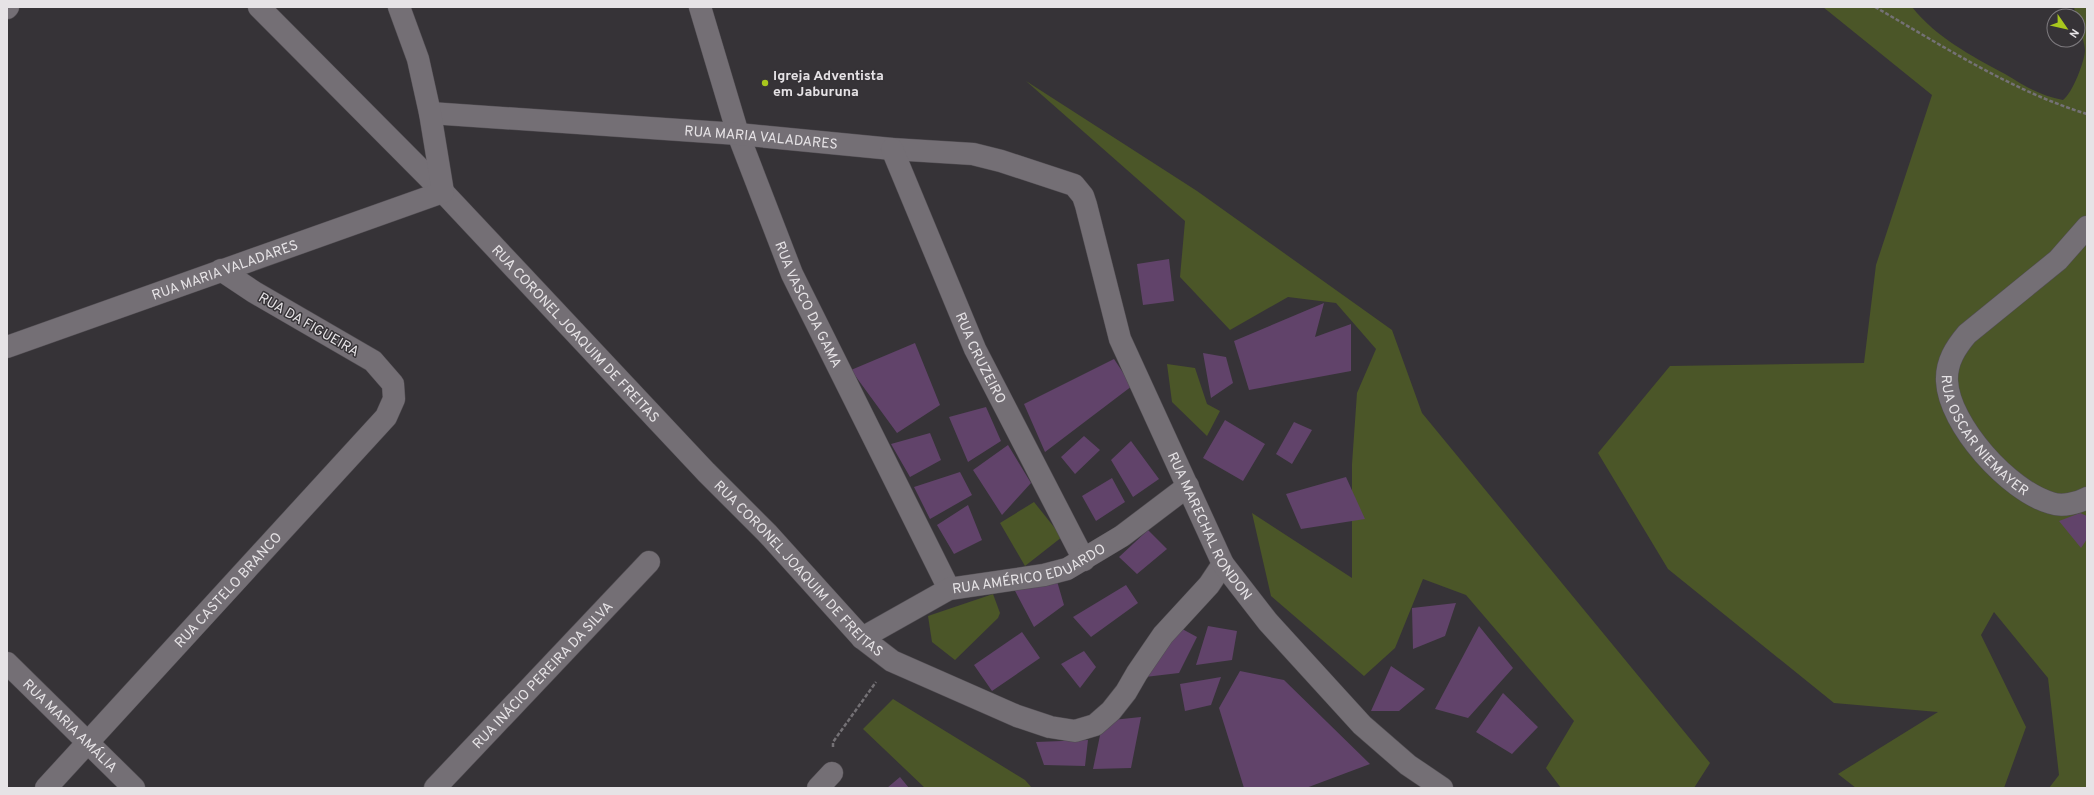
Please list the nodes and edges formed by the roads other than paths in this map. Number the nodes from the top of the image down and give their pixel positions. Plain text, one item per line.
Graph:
1 (259, 7) edge
2 (399, 7) edge
3 (700, 7) edge
4 (430, 113) junction
5 (738, 134) junction
6 (892, 149) junction
7 (443, 192) junction
8 (1083, 196) joint
9 (2087, 227) edge
10 (221, 270) junction
11 (7, 346) edge
12 (393, 384) joint
13 (1188, 486) junction
14 (2087, 498) edge
15 (1084, 560) junction
16 (648, 562) dead end
17 (1223, 564) junction
18 (949, 589) junction
19 (862, 638) junction
20 (7, 663) edge
21 (89, 742) junction
22 (46, 788) edge
23 (134, 788) edge
24 (435, 788) edge
25 (1442, 788) edge

1 - 7 street, RUA CORONEL JOAQUIM DE FREITAS
2 - 4 street
3 - 5 street, RUA VASCO DA GAMA
4 - 5 street, RUA MARIA VALADARES
4 - 7 street
5 - 6 street, RUA MARIA VALADARES
5 - 18 street, RUA VASCO DA GAMA
6 - 8 street, RUA MARIA VALADARES
6 - 15 street, RUA CRUZEIRO
7 - 10 street, RUA MARIA VALADARES
7 - 19 street, RUA CORONEL JOAQUIM DE FREITAS
8 - 13 street, RUA MARECHAL RONDON
9 - 14 street, RUA OSCAR NIEMAYER
10 - 11 street, RUA MARIA VALADARES
10 - 12 street, RUA DA FIGUEIRA
12 - 21 street, RUA CASTELO BRANCO
13 - 15 street, RUA AMÉRICO EDUARDO
13 - 17 street, RUA MARECHAL RONDON
15 - 18 street, RUA AMÉRICO EDUARDO
16 - 24 street, RUA INÁCIO PEREIRA DA SILVA
17 - 19 street, RUA CORONEL JOAQUIM DE FREITAS
17 - 25 street, RUA MARECHAL RONDON
18 - 19 street, RUA AMÉRICO EDUARDO
20 - 21 street, RUA MARIA AMÁLIA
21 - 22 street, RUA CASTELO BRANCO
21 - 23 street, RUA MARIA AMÁLIA

